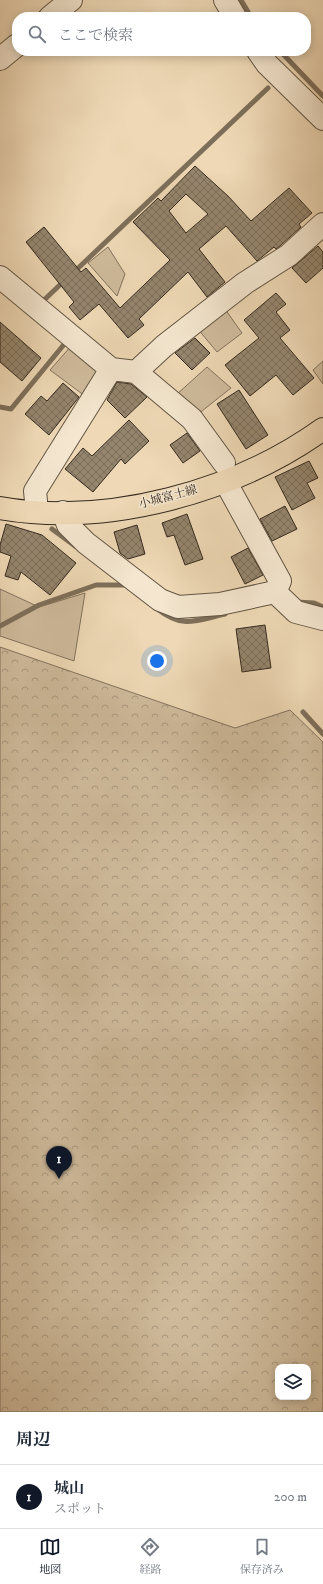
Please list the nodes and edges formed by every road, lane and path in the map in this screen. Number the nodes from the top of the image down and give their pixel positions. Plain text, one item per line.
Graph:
1 (71, 0) edge
2 (225, 0) edge
3 (56, 12) edge
4 (232, 12) edge
5 (12, 49) edge
6 (261, 56) edge
7 (0, 59) edge
8 (323, 119) edge
9 (323, 224) edge
10 (0, 277) edge
11 (111, 369) junction
12 (136, 372) junction
13 (323, 429) edge
14 (224, 472) junction
15 (0, 508) edge
16 (37, 511) junction
17 (63, 512) junction
18 (275, 592) junction
19 (323, 619) edge

1 - 3 street
2 - 4 street
5 - 7 street
6 - 8 street
9 - 12 street
10 - 11 street
11 - 12 street
11 - 16 street
12 - 14 street
13 - 14 main road, 小城富士線
14 - 17 main road, 小城富士線
14 - 18 street
15 - 16 main road, 小城富士線
16 - 17 main road, 小城富士線
17 - 18 street
18 - 19 street

